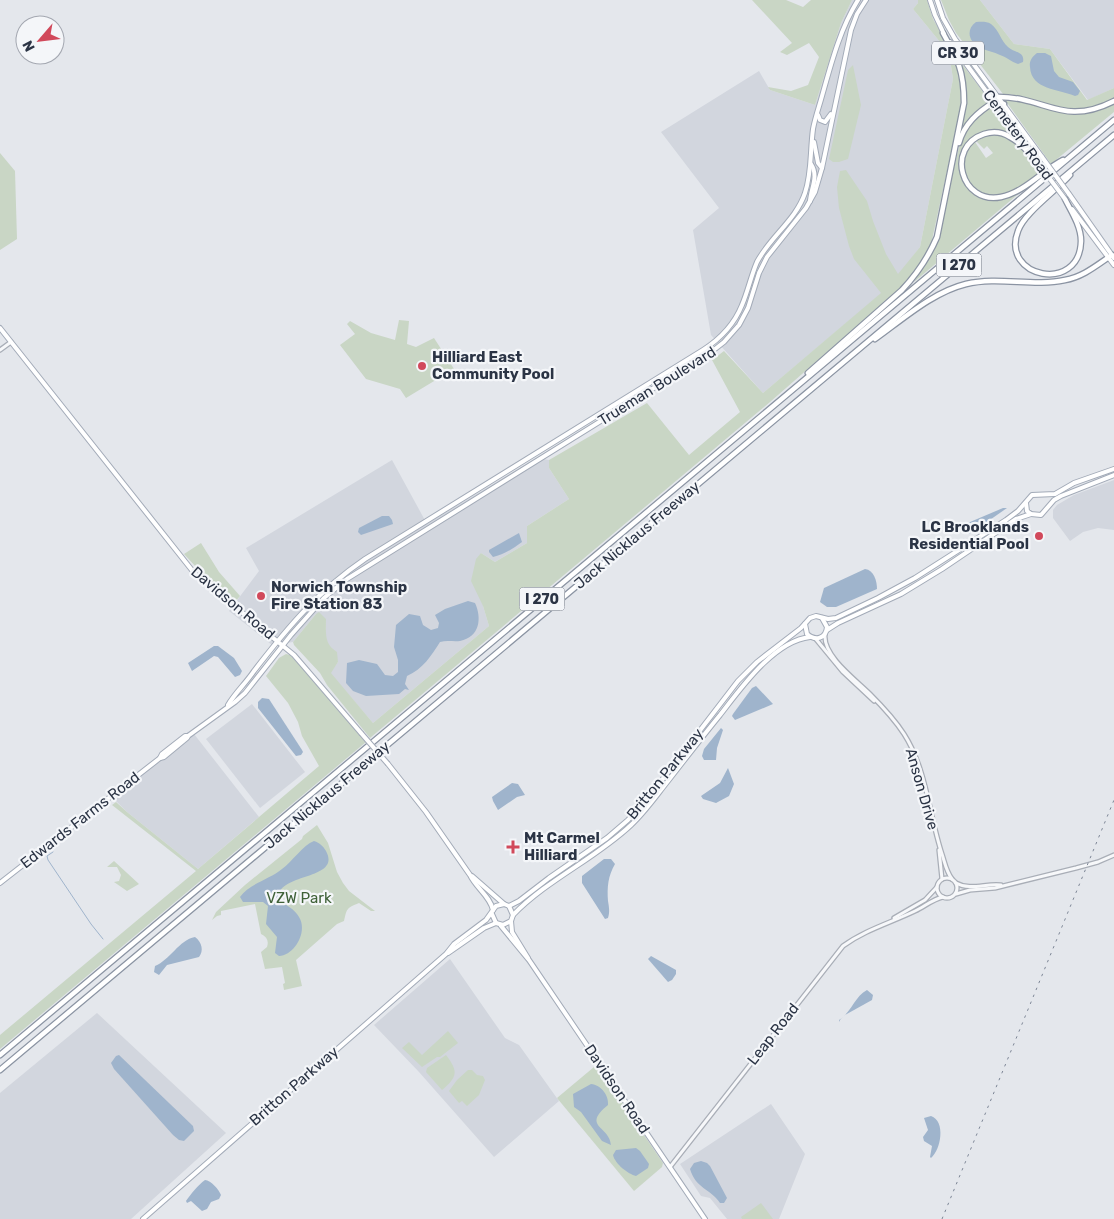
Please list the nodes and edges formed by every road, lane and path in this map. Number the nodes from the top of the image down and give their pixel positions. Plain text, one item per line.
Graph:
1 (858, 0) edge
2 (866, 0) edge
3 (930, 0) edge
4 (937, 0) edge
5 (846, 22) junction
6 (851, 30) junction
7 (944, 32) junction
8 (999, 97) junction
9 (994, 102) junction
10 (1114, 102) edge
11 (1004, 104) junction
12 (835, 105) junction
13 (818, 113) junction
14 (1114, 120) edge
15 (1114, 135) edge
16 (812, 137) junction
17 (1071, 156) junction
18 (1035, 159) junction
19 (811, 164) junction
20 (1079, 164) junction
21 (822, 168) junction
22 (949, 182) junction
23 (1064, 199) junction
24 (809, 203) junction
25 (1111, 256) edge
26 (1114, 265) edge
27 (0, 328) edge
28 (11, 342) junction
29 (0, 350) edge
30 (840, 365) junction
31 (786, 395) junction
32 (1114, 469) edge
33 (1114, 475) edge
34 (1042, 496) junction
35 (1026, 503) junction
36 (1047, 507) junction
37 (1031, 514) junction
38 (822, 618) junction
39 (806, 623) junction
40 (826, 632) junction
41 (812, 637) junction
42 (278, 640) junction
43 (282, 644) junction
44 (226, 707) junction
45 (882, 708) junction
46 (939, 849) junction
47 (1113, 856) edge
48 (470, 874) junction
49 (942, 879) junction
50 (952, 879) junction
51 (0, 883) edge
52 (956, 883) junction
53 (1002, 885) junction
54 (937, 886) junction
55 (956, 894) junction
56 (943, 897) junction
57 (504, 904) junction
58 (508, 906) junction
59 (493, 912) junction
60 (513, 915) junction
61 (892, 920) junction
62 (511, 921) junction
63 (498, 924) junction
64 (446, 954) junction
65 (528, 960) junction
66 (0, 1055) edge
67 (0, 1070) edge
68 (670, 1167) junction
69 (143, 1219) edge
70 (705, 1219) edge

1 - 5 main road, Trueman Boulevard
2 - 6 main road, Trueman Boulevard
3 - 7 main road, Cemetery Road / CR 30
4 - 8 main road, Cemetery Road / CR 30
5 - 6 main road
5 - 13 main road, Trueman Boulevard
6 - 12 main road, Trueman Boulevard
7 - 9 main road, Cemetery Road / CR 30
7 - 22 highway
8 - 10 highway
8 - 11 main road, Cemetery Road / CR 30
9 - 11 highway
9 - 18 main road, Cemetery Road / CR 30
9 - 22 highway
11 - 25 main road, Cemetery Road / CR 30, bridge
12 - 13 main road
12 - 21 main road, Trueman Boulevard
13 - 16 main road, Trueman Boulevard
14 - 17 highway, Jack Nicklaus Freeway / I 270
15 - 20 highway, Jack Nicklaus Freeway / I 270
16 - 19 main road, Trueman Boulevard
16 - 21 main road
17 - 18 highway
17 - 31 highway, Jack Nicklaus Freeway / I 270
18 - 23 main road, Cemetery Road / CR 30, bridge
19 - 24 main road
19 - 42 main road, Trueman Boulevard
20 - 23 highway
20 - 30 highway, Jack Nicklaus Freeway / I 270
21 - 24 main road, Trueman Boulevard
22 - 31 highway
23 - 25 main road, Cemetery Road / CR 30
24 - 43 main road, Trueman Boulevard
25 - 26 main road, Cemetery Road / CR 30
25 - 30 highway
27 - 28 main road, Davidson Road
28 - 29 street
28 - 42 main road, Davidson Road
30 - 67 highway, Jack Nicklaus Freeway / I 270
31 - 66 highway, Jack Nicklaus Freeway / I 270
32 - 34 main road
33 - 36 main road
34 - 35 main road
34 - 36 main road
35 - 37 main road
35 - 38 main road
36 - 37 main road
37 - 40 main road
38 - 39 main road
38 - 40 main road
39 - 41 main road
39 - 58 main road, Britton Parkway
40 - 41 main road
40 - 45 street, Anson Drive
41 - 45 street, Anson Drive
41 - 60 main road, Britton Parkway
42 - 43 main road, Davidson Road
42 - 44 main road, Edwards Farms Road
43 - 44 main road, Edwards Farms Road
43 - 48 main road, Davidson Road, bridge
44 - 51 main road, Edwards Farms Road
45 - 46 street, Anson Drive
46 - 49 street, Anson Drive
46 - 50 street, Anson Drive
47 - 53 street
48 - 57 main road, Davidson Road
48 - 59 main road, Davidson Road
49 - 50 street
49 - 54 street
50 - 52 street
52 - 53 street
52 - 55 street
53 - 55 street
54 - 56 street
54 - 61 street, Leap Road
55 - 56 street
56 - 61 street, Leap Road
57 - 58 main road
57 - 59 main road
58 - 60 main road
59 - 63 main road
59 - 64 main road, Britton Parkway
60 - 62 main road
61 - 68 street, Leap Road
62 - 63 main road
62 - 65 main road, Davidson Road
63 - 64 main road, Britton Parkway
63 - 65 main road, Davidson Road
64 - 69 main road, Britton Parkway
65 - 68 main road, Davidson Road
68 - 70 main road, Davidson Road

